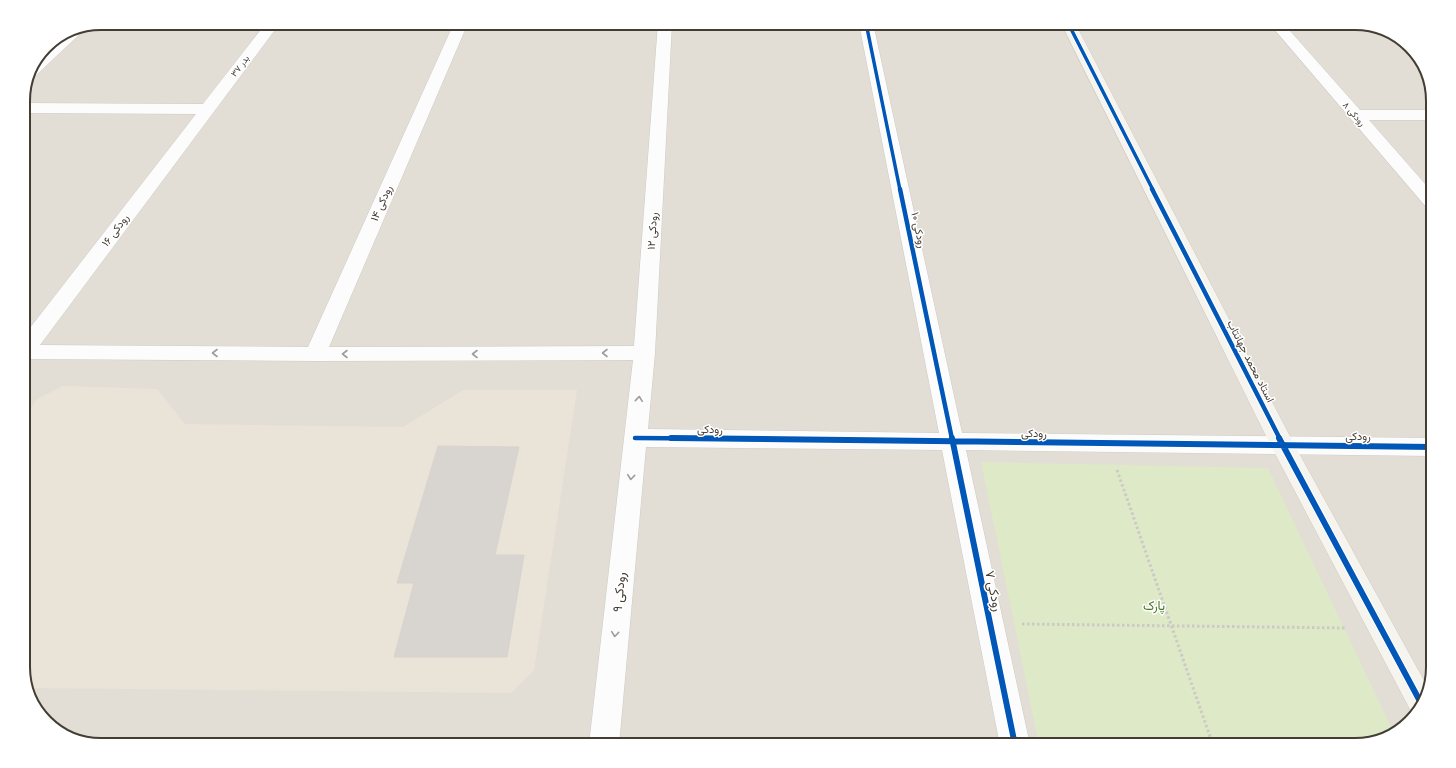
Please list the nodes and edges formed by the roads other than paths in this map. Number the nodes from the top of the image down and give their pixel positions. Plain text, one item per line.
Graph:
1 (268, 30) edge
2 (458, 30) edge
3 (665, 30) edge
4 (867, 30) edge
5 (1072, 30) edge
6 (1282, 30) edge
7 (67, 38) edge
8 (41, 63) edge
9 (30, 108) edge
10 (208, 109) junction
11 (1356, 115) junction
12 (1426, 115) edge
13 (1426, 196) edge
14 (30, 343) edge
15 (30, 352) edge
16 (644, 353) junction
17 (314, 354) junction
18 (635, 438) junction
19 (952, 442) junction
20 (1283, 446) junction
21 (1426, 447) edge
22 (1419, 699) edge
23 (605, 738) edge
24 (1014, 738) edge

1 - 10 street, بدر ۳۷
2 - 17 street, رودکی ۱۴
3 - 16 street, رودکی ۱۲
4 - 19 street, رودکی ۱۰
5 - 20 street, استاد محمد جهانتاب
6 - 11 street, رودکی ۸
7 - 8 street
9 - 10 street
10 - 14 street, رودکی ۱۶
11 - 12 street
11 - 13 street, رودکی ۸
17 -> 15 street
16 -> 17 street
18 -> 16 street, رودکی ۱۲
18 - 19 street, رودکی
18 -> 23 street, رودکی ۹
19 - 20 street, رودکی
19 - 24 street, رودکی ۷
20 - 21 street, رودکی
20 - 22 street, استاد محمد جهانتاب

